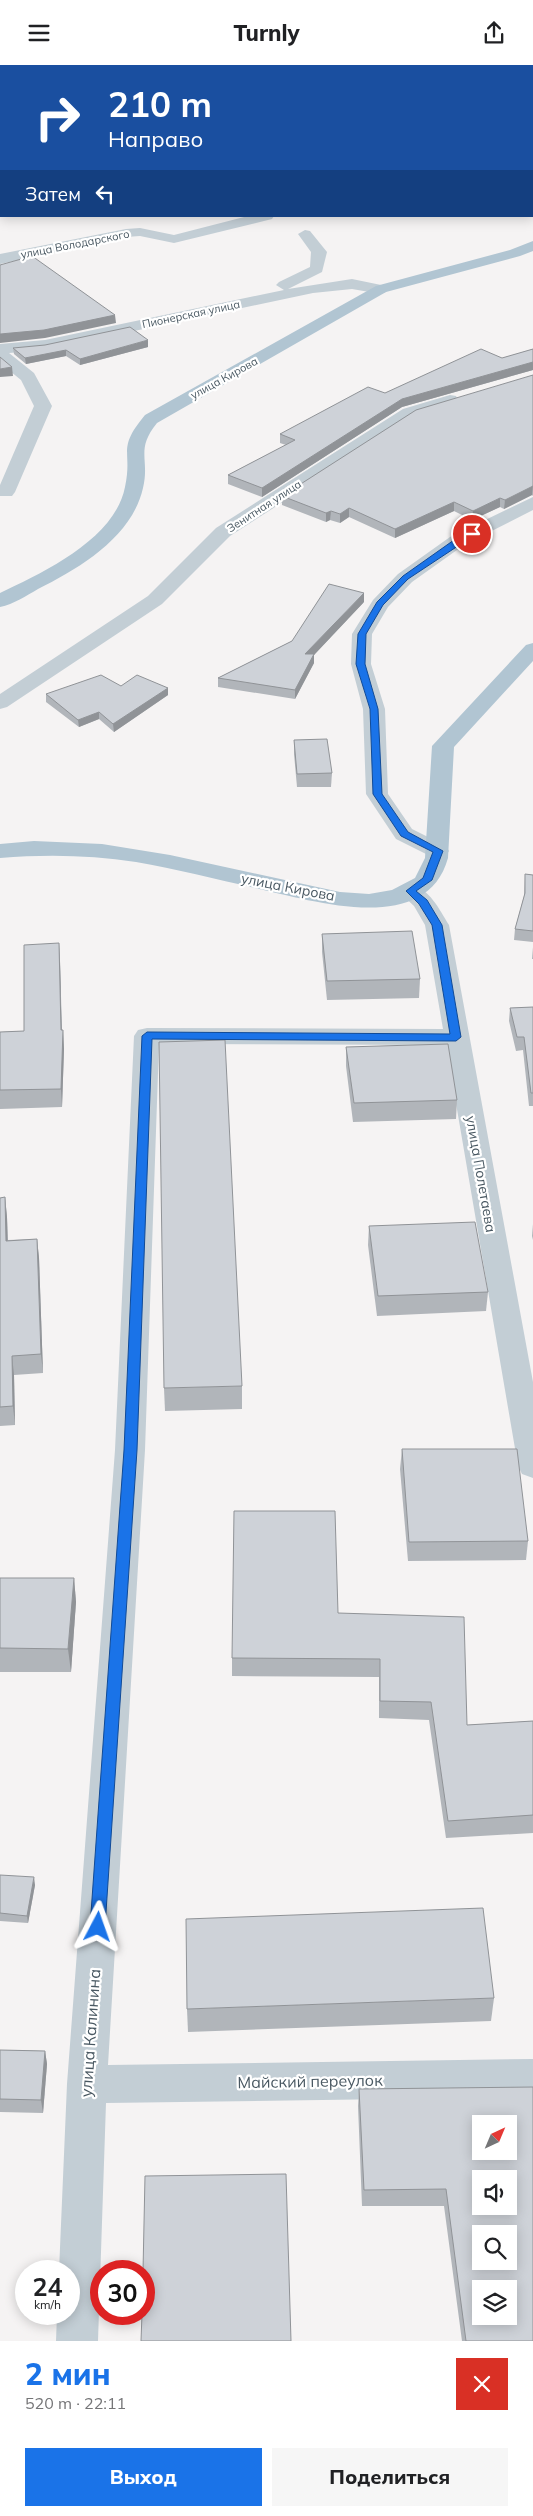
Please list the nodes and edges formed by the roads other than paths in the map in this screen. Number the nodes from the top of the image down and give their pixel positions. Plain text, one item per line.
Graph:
1 (262, 217) edge
2 (305, 234) dead end
3 (533, 245) edge
4 (0, 259) edge
5 (381, 289) junction
6 (233, 305) junction
7 (0, 349) edge
8 (0, 353) edge
9 (464, 396) edge
10 (6, 492) dead end
11 (533, 503) edge
12 (0, 601) edge
13 (533, 649) edge
14 (0, 703) edge
15 (0, 851) edge
16 (438, 851) junction
17 (410, 891) junction
18 (456, 1037) junction
19 (533, 1466) edge
20 (533, 2078) edge
21 (87, 2084) junction
22 (77, 2341) edge

1 - 4 street, улица Володарского
2 - 6 street
3 - 5 main road, улица Кирова
5 - 6 street, Пионерская улица
5 - 12 main road, улица Кирова
6 - 7 street, Пионерская улица
8 - 10 street
9 - 14 street, Зенитная улица
11 - 16 street
13 - 16 main road, улица Кирова
15 - 17 main road, улица Кирова
16 - 17 main road, улица Кирова
17 - 18 street, улица Полетаева
18 - 19 street, улица Полетаева
18 - 21 street, улица Калинина
20 - 21 street, Майский переулок
21 - 22 street, улица Калинина

